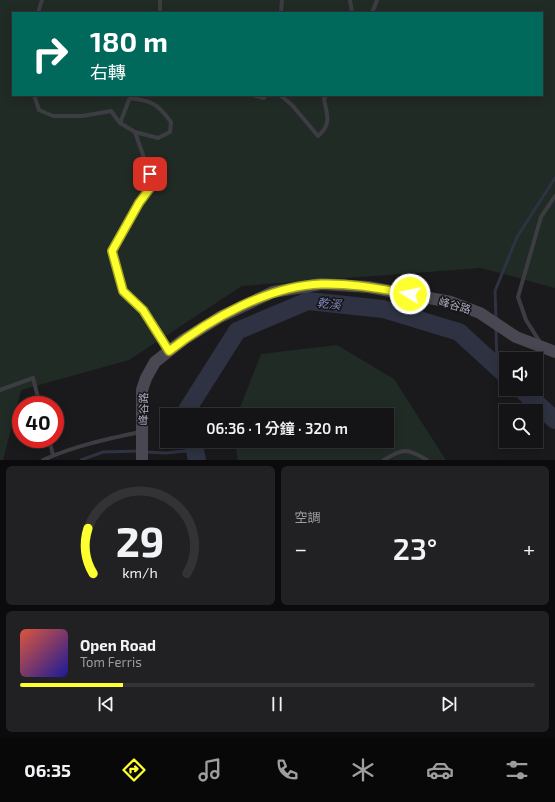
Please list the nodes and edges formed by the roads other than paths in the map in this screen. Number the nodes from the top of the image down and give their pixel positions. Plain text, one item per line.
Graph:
1 (42, 0) edge
2 (160, 0) edge
3 (282, 0) edge
4 (350, 0) edge
5 (377, 0) edge
6 (38, 12) edge
7 (160, 12) edge
8 (281, 12) edge
9 (352, 12) edge
10 (372, 12) edge
11 (34, 96) edge
12 (130, 96) edge
13 (256, 96) edge
14 (265, 96) edge
15 (281, 96) edge
16 (326, 96) edge
17 (120, 123) junction
18 (135, 132) junction
19 (555, 196) edge
20 (543, 348) junction
21 (169, 351) junction
22 (555, 352) edge
23 (0, 390) edge
24 (38, 396) edge
25 (142, 432) junction
26 (51, 448) edge
27 (53, 455) junction
28 (142, 456) edge
29 (44, 460) edge
30 (384, 460) edge
31 (427, 460) edge

1 - 6 lane
2 - 7 lane
3 - 8 lane
4 - 9 lane
5 - 10 lane
11 - 17 lane
12 - 17 lane
12 - 18 lane
13 - 14 lane
15 - 16 lane
17 - 18 lane
18 - 21 lane
19 - 20 lane
20 - 21 street, 峰谷路
20 - 22 street, 峰谷路
21 - 25 street, 峰谷路
23 - 24 lane
25 - 27 lane
25 - 28 street, 峰谷路
26 - 27 lane
27 - 29 lane
30 - 31 lane

